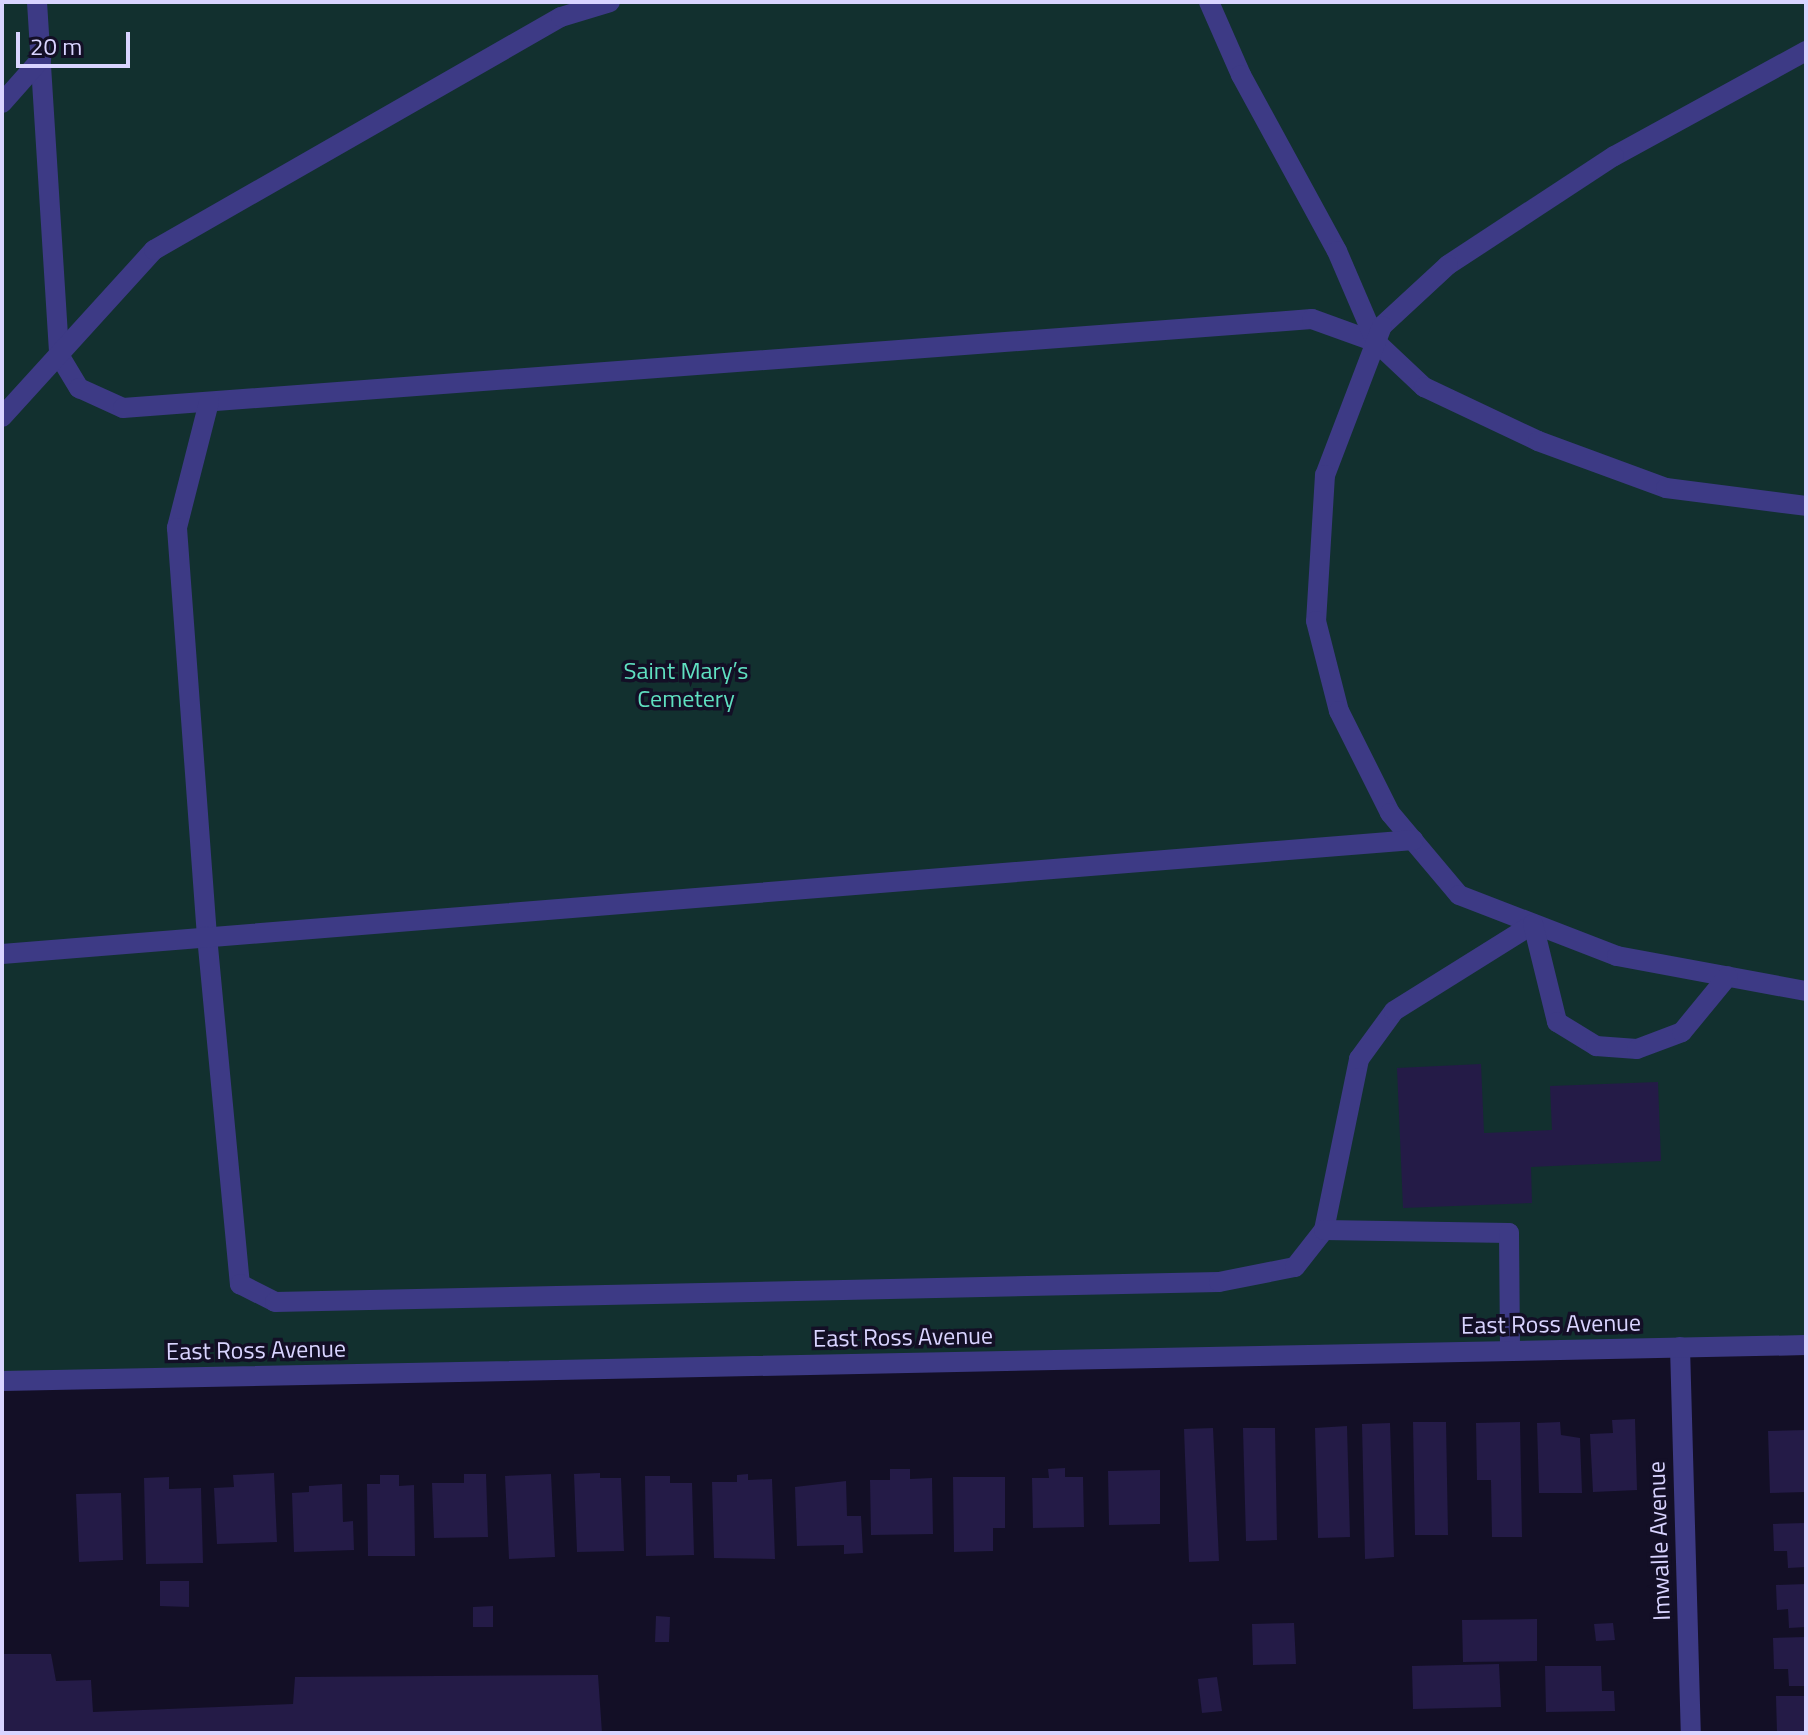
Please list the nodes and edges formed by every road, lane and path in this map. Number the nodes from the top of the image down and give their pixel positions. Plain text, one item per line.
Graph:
1 (37, 2) edge
2 (610, 2) edge
3 (1209, 2) edge
4 (561, 10) edge
5 (1806, 51) edge
6 (41, 59) junction
7 (2, 103) edge
8 (1376, 342) junction
9 (59, 355) junction
10 (209, 402) junction
11 (2, 417) edge
12 (1806, 506) edge
13 (1413, 840) junction
14 (1533, 924) junction
15 (207, 936) junction
16 (2, 954) edge
17 (1728, 976) junction
18 (1806, 991) edge
19 (1324, 1230) junction
20 (1806, 1345) edge
21 (1680, 1347) junction
22 (1510, 1350) junction
23 (2, 1381) edge
24 (1691, 1733) edge

1 - 6 street
2 - 4 street
3 - 8 street
4 - 9 street
5 - 8 street
6 - 7 street
6 - 9 street
8 - 10 street
8 - 12 street
8 - 13 street
9 - 10 street
9 - 11 street
10 - 15 street
13 - 14 street
13 - 15 street
14 - 17 street
14 - 17 street
14 - 19 street
15 - 16 street
15 - 19 street
17 - 18 street
19 - 22 street
20 - 21 street, East Ross Avenue
21 - 22 street, East Ross Avenue
21 - 24 street, Imwalle Avenue
22 - 23 street, East Ross Avenue

